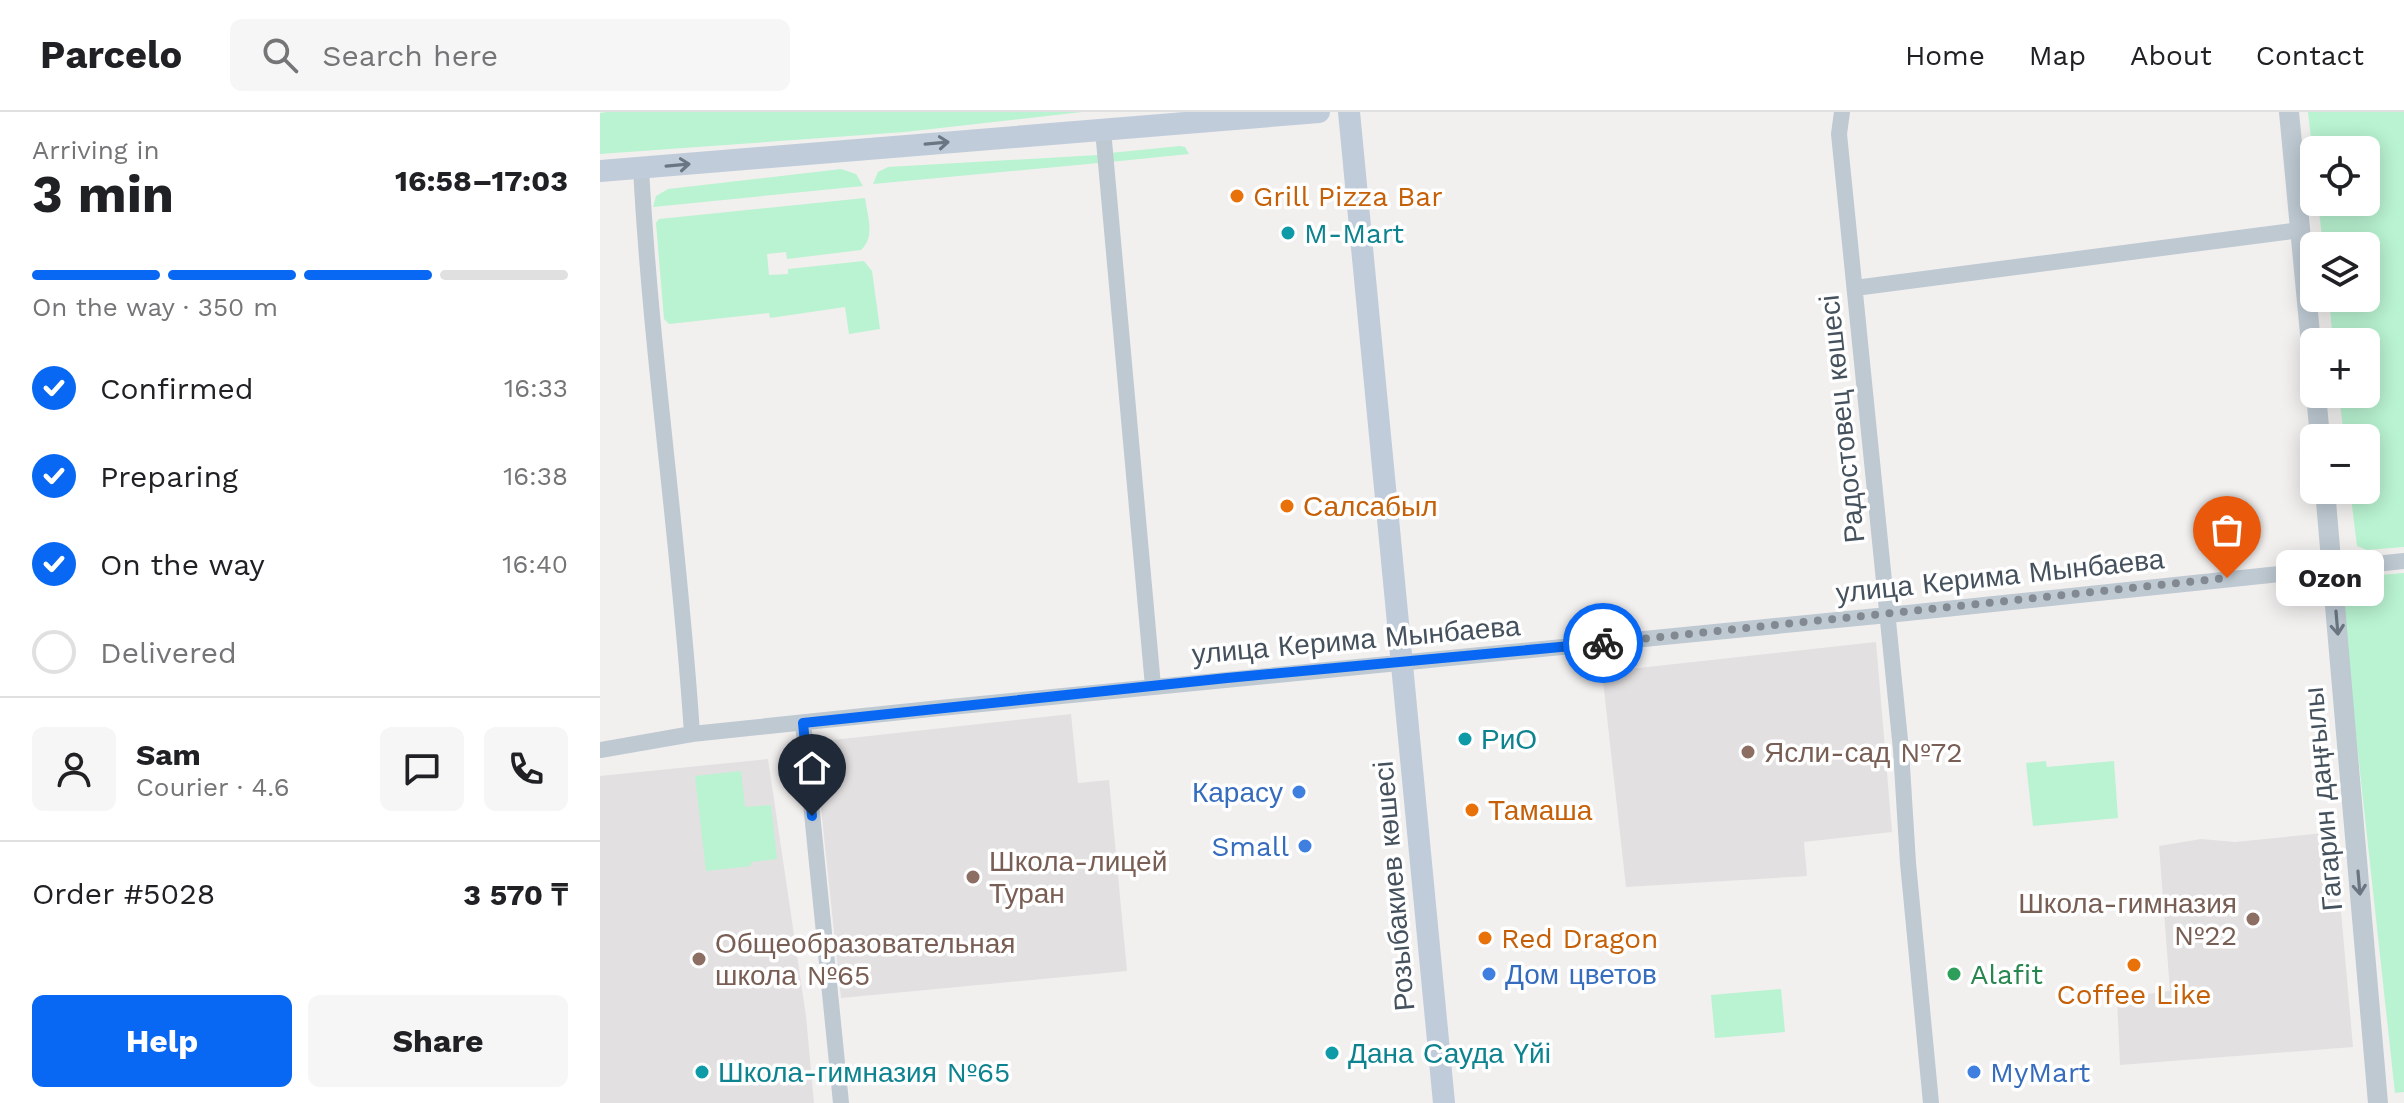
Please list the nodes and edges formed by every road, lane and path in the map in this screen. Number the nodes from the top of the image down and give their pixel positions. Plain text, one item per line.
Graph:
1 (1319, 112) edge
2 (1349, 112) edge
3 (1842, 112) edge
4 (2289, 112) edge
5 (1103, 130) junction
6 (641, 168) junction
7 (600, 171) edge
8 (2300, 230) junction
9 (1855, 288) junction
10 (2309, 328) edge
11 (2326, 504) edge
12 (2404, 561) edge
13 (2332, 567) junction
14 (1888, 615) junction
15 (1402, 663) junction
16 (1153, 686) junction
17 (803, 723) junction
18 (692, 734) junction
19 (600, 750) edge
20 (841, 1103) edge
21 (1444, 1103) edge
22 (1931, 1103) edge
23 (2378, 1103) edge

1 - 5 main road
2 - 15 main road, Розыбакиев көшесі
3 - 9 street, Радостовец көшесі
4 - 8 street
6 -> 5 main road
5 - 16 street
6 - 7 main road
6 - 18 street
8 - 9 street
8 - 10 street
9 - 14 street, Радостовец көшесі
11 - 13 street, Гагарин даңғылы
12 - 13 street, улица Керима Мынбаева
13 - 14 street, улица Керима Мынбаева
13 -> 23 street, Гагарин даңғылы
14 - 15 street, улица Керима Мынбаева
14 - 22 street, Радостовец көшесі
15 - 16 street, улица Керима Мынбаева
15 - 21 main road, Розыбакиев көшесі
16 - 17 street, улица Керима Мынбаева
17 - 18 street, улица Керима Мынбаева
17 - 20 street
18 - 19 street, улица Керима Мынбаева

